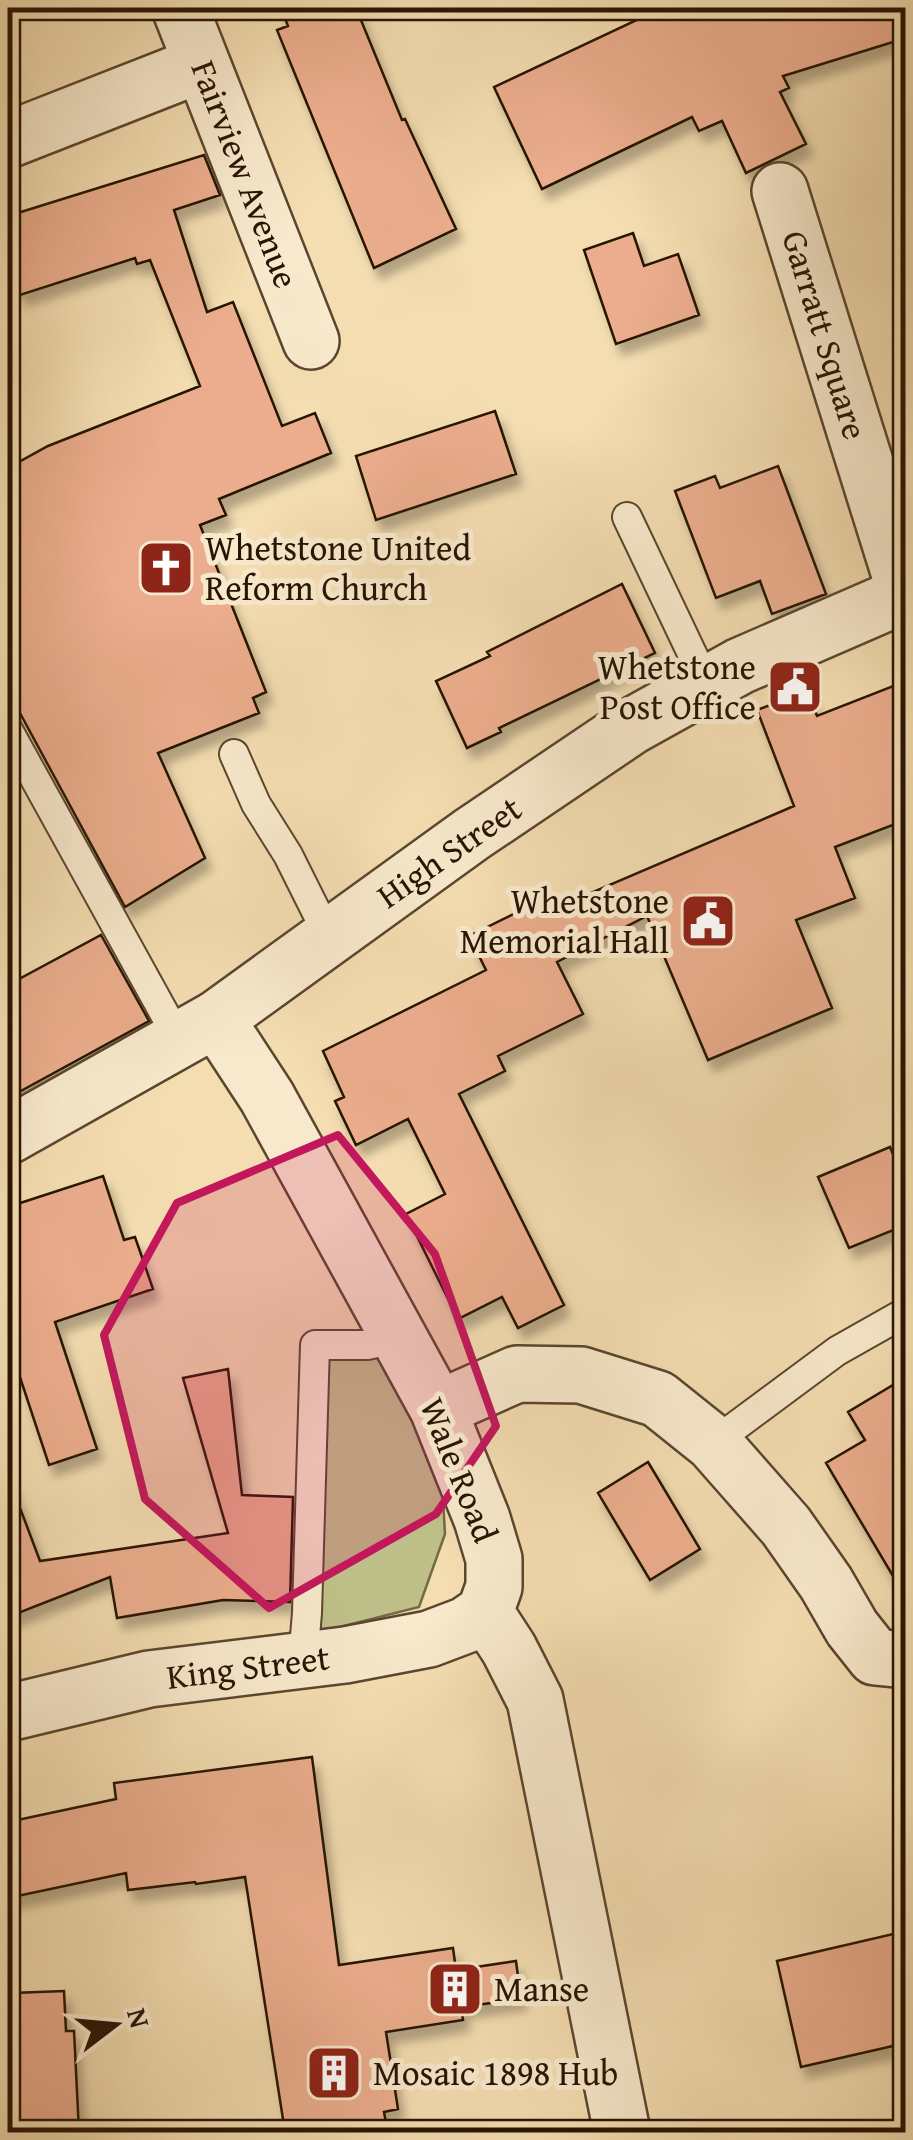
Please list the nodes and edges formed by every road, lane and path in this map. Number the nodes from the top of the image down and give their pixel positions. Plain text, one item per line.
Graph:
1 (180, 8) edge
2 (202, 64) junction
3 (8, 140) edge
4 (780, 191) dead end
5 (311, 341) dead end
6 (628, 517) dead end
7 (906, 594) edge
8 (707, 685) junction
9 (8, 730) edge
10 (234, 754) dead end
11 (329, 936) junction
12 (197, 1029) junction
13 (8, 1136) edge
14 (906, 1312) edge
15 (399, 1338) junction
16 (438, 1409) junction
17 (712, 1443) junction
18 (485, 1612) junction
19 (303, 1659) junction
20 (906, 1660) edge
21 (8, 1712) edge
22 (622, 2132) edge

1 - 2 street, Fairview Avenue
2 - 3 street
2 - 5 street, Fairview Avenue
4 - 7 street, Garratt Square
6 - 8 lane
7 - 8 street, High Street
8 - 11 street, High Street
9 - 12 lane
10 - 11 lane
11 - 12 street, High Street
12 - 13 street, High Street
12 - 15 street, Wale Road
14 - 17 lane
15 - 16 street, Wale Road
15 - 19 lane
16 - 17 street
16 - 18 street, Wale Road
17 - 20 street
18 - 19 street, King Street
18 - 22 street
19 - 21 street, King Street

